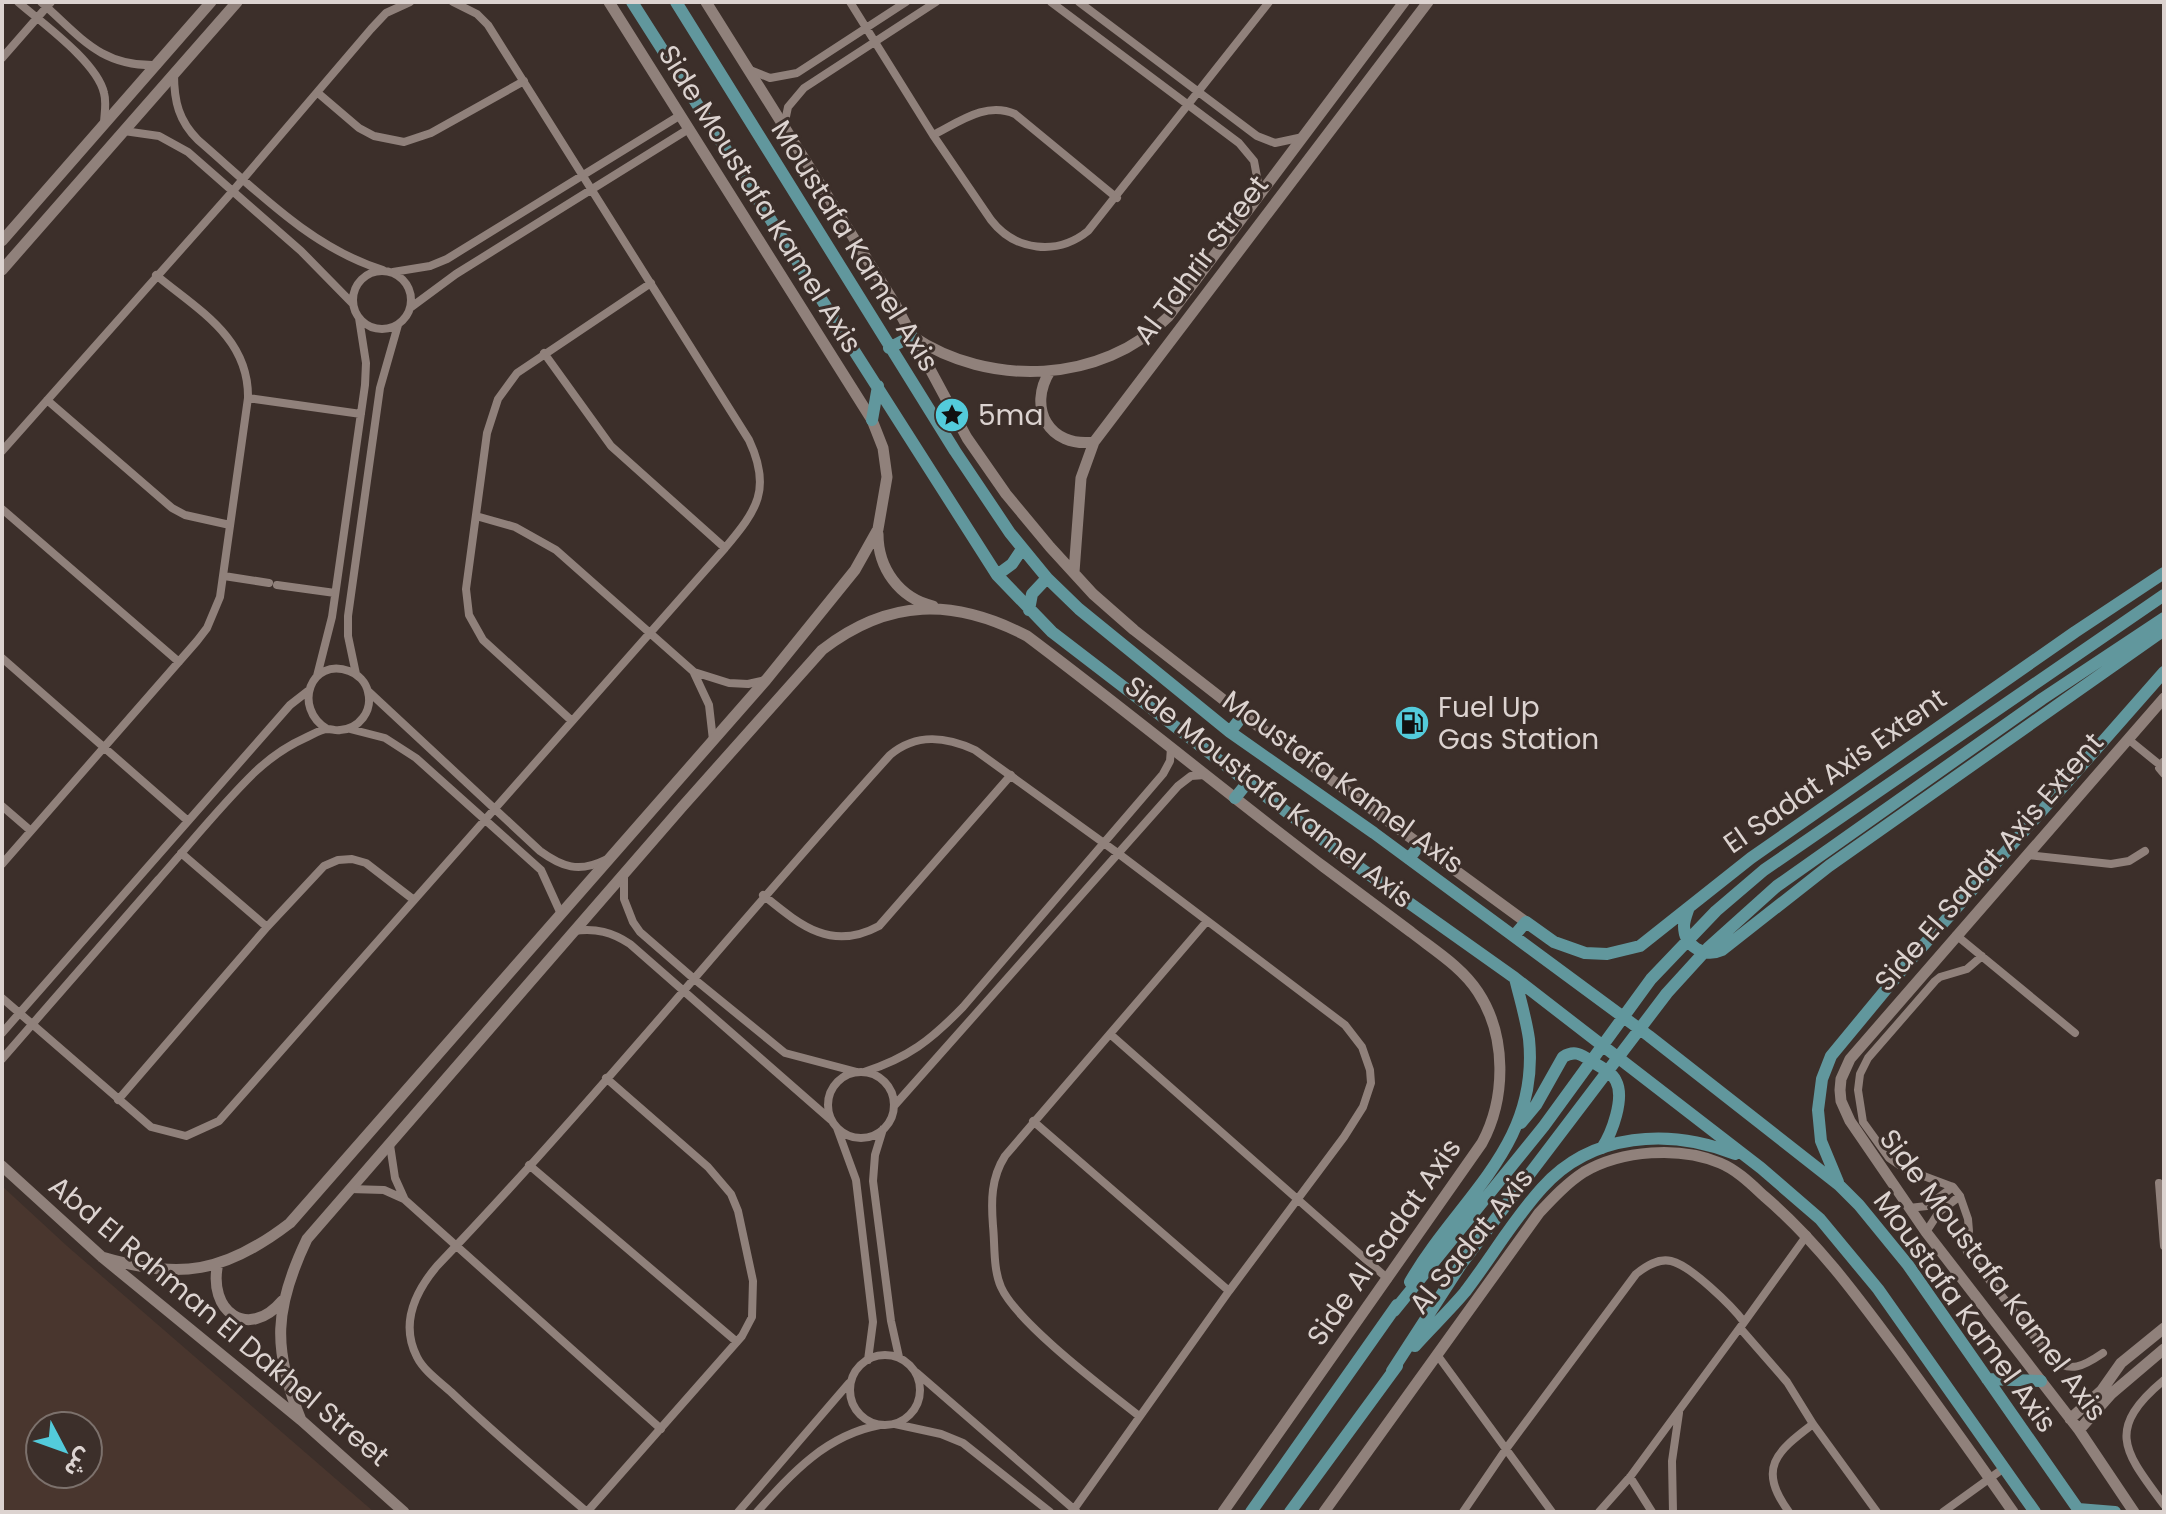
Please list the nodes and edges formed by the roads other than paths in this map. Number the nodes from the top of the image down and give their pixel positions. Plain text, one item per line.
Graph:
1 (18, 2) edge
2 (211, 2) edge
3 (237, 2) edge
4 (410, 2) edge
5 (453, 2) edge
6 (609, 2) edge
7 (632, 2) edge
8 (676, 2) edge
9 (706, 2) edge
10 (850, 2) edge
11 (906, 2) edge
12 (936, 2) edge
13 (1051, 2) edge
14 (1079, 2) edge
15 (1404, 2) edge
16 (1428, 2) edge
17 (1266, 3) edge
18 (46, 4) edge
19 (36, 18) junction
20 (866, 28) junction
21 (874, 42) junction
22 (2, 58) edge
23 (157, 65) junction
24 (745, 67) junction
25 (174, 74) junction
26 (524, 81) junction
27 (1198, 92) junction
28 (318, 93) junction
29 (1188, 105) junction
30 (679, 116) junction
31 (104, 125) junction
32 (687, 130) junction
33 (124, 131) junction
34 (784, 131) junction
35 (933, 135) junction
36 (1304, 137) junction
37 (584, 175) junction
38 (243, 179) junction
39 (592, 189) junction
40 (232, 192) junction
41 (1260, 195) junction
42 (1117, 198) junction
43 (2, 241) edge
44 (2, 270) edge
45 (388, 271) junction
46 (156, 275) junction
47 (651, 283) junction
48 (353, 304) junction
49 (410, 308) junction
50 (359, 318) junction
51 (398, 325) junction
52 (912, 336) junction
53 (889, 348) junction
54 (544, 353) junction
55 (1050, 371) junction
56 (878, 386) junction
57 (248, 398) junction
58 (47, 400) junction
59 (361, 414) junction
60 (872, 420) junction
61 (1094, 442) junction
62 (2, 451) edge
63 (2, 509) edge
64 (476, 516) junction
65 (230, 525) junction
66 (878, 529) junction
67 (725, 548) junction
68 (1022, 549) junction
69 (1074, 572) junction
70 (2164, 573) edge
71 (997, 575) junction
72 (224, 576) junction
73 (1047, 578) junction
74 (335, 593) junction
75 (2164, 595) edge
76 (940, 608) junction
77 (1029, 610) junction
78 (2164, 618) edge
79 (2164, 630) edge
80 (649, 633) junction
81 (2, 658) edge
82 (179, 662) junction
83 (694, 672) junction
84 (2164, 672) edge
85 (356, 674) junction
86 (317, 677) junction
87 (766, 680) junction
88 (308, 691) junction
89 (368, 691) junction
90 (2164, 698) edge
91 (1243, 715) junction
92 (572, 721) junction
93 (327, 729) junction
94 (349, 729) junction
95 (1230, 732) junction
96 (2128, 739) junction
97 (713, 740) junction
98 (104, 747) junction
99 (1171, 748) junction
100 (2162, 763) edge
101 (2164, 774) edge
102 (1011, 775) junction
103 (1205, 775) junction
104 (1248, 782) junction
105 (666, 794) junction
106 (1235, 798) junction
107 (2, 806) edge
108 (682, 807) junction
109 (495, 809) junction
110 (485, 820) junction
111 (188, 821) junction
112 (31, 831) junction
113 (1105, 843) junction
114 (1420, 844) junction
115 (2145, 851) dead end
116 (181, 853) junction
117 (1119, 854) junction
118 (2027, 855) junction
119 (609, 858) junction
120 (1409, 859) junction
121 (2, 864) edge
122 (624, 875) junction
123 (763, 895) junction
124 (414, 900) junction
125 (1689, 907) junction
126 (561, 914) junction
127 (1207, 921) junction
128 (1526, 922) junction
129 (267, 927) junction
130 (574, 931) junction
131 (1956, 935) junction
132 (1514, 936) junction
133 (1982, 956) junction
134 (693, 978) junction
135 (1515, 978) junction
136 (1467, 979) joint
137 (683, 989) junction
138 (2, 998) edge
139 (20, 1013) junction
140 (32, 1024) junction
141 (2, 1033) edge
142 (2075, 1033) dead end
143 (1110, 1034) junction
144 (2, 1059) edge
145 (1850, 1059) joint
146 (861, 1072) junction
147 (606, 1078) junction
148 (118, 1100) junction
149 (894, 1106) junction
150 (1033, 1121) junction
151 (834, 1124) junction
152 (1517, 1128) junction
153 (883, 1129) junction
154 (390, 1145) junction
155 (1602, 1148) junction
156 (529, 1165) junction
157 (2, 1166) edge
158 (1761, 1168) junction
159 (2159, 1183) dead end
160 (1839, 1185) junction
161 (1953, 1187) junction
162 (350, 1189) junction
163 (1960, 1196) junction
164 (404, 1199) junction
165 (1297, 1201) junction
166 (1909, 1208) junction
167 (1926, 1232) junction
168 (1807, 1235) junction
169 (456, 1246) junction
170 (2164, 1246) edge
171 (102, 1257) junction
172 (218, 1263) junction
173 (1388, 1279) junction
174 (1229, 1291) junction
175 (283, 1301) junction
176 (1394, 1311) junction
177 (1742, 1325) junction
178 (2164, 1328) edge
179 (737, 1342) junction
180 (2164, 1349) edge
181 (2135, 1352) junction
182 (2103, 1353) dead end
183 (1438, 1356) junction
184 (899, 1357) junction
185 (868, 1360) junction
186 (2145, 1364) junction
187 (1392, 1371) junction
188 (916, 1372) junction
189 (1987, 1379) junction
190 (2164, 1380) edge
191 (2041, 1381) junction
192 (849, 1383) junction
193 (1680, 1411) junction
194 (1139, 1416) junction
195 (2070, 1419) junction
196 (301, 1420) junction
197 (894, 1423) junction
198 (1813, 1424) junction
199 (880, 1425) junction
200 (661, 1429) junction
201 (2079, 1430) junction
202 (1506, 1449) junction
203 (2004, 1468) junction
204 (1630, 1477) junction
205 (1989, 1479) junction
206 (2164, 1505) edge
207 (2079, 1510) edge
208 (1074, 1511) edge
209 (404, 1512) edge
210 (738, 1512) edge
211 (757, 1512) edge
212 (1050, 1512) edge
213 (1223, 1512) edge
214 (1251, 1512) edge
215 (1290, 1512) edge
216 (1324, 1512) edge
217 (1463, 1512) edge
218 (1552, 1512) edge
219 (1599, 1512) edge
220 (1652, 1512) edge
221 (1673, 1512) edge
222 (1789, 1512) edge
223 (1877, 1512) edge
224 (1943, 1512) edge
225 (2013, 1512) edge
226 (2035, 1512) edge
227 (2115, 1512) edge
228 (2134, 1512) edge

1 - 19 street
2 - 23 street
3 - 25 street
4 - 28 street
5 - 26 street
6 - 30 street, Side Moustafa Kamel Axis
7 - 56 main road, Moustafa Kamel Axis
8 - 53 main road, Moustafa Kamel Axis
9 - 24 street, Side Moustafa Kamel Axis
10 - 20 street
11 - 20 street
12 - 21 street
13 - 29 street
14 - 27 street
15 - 36 street, Al Tahrir Street
16 - 61 street, Al Tahrir Street
17 - 27 street
18 - 19 street
18 - 23 street
19 - 22 street
19 - 31 street
20 - 21 street
20 - 24 street
21 - 34 street
21 - 35 street
23 - 31 street
24 - 34 street, Side Moustafa Kamel Axis
25 - 33 street
25 - 38 street
26 - 28 street
26 - 37 street
27 - 29 street
27 - 36 street
28 - 38 street
29 - 41 street
29 - 42 street
30 - 32 street, Side Moustafa Kamel Axis
30 - 37 street
31 - 43 street
32 - 39 street
32 - 60 street, Side Moustafa Kamel Axis
33 - 40 street
33 - 44 street
34 - 52 street, Side Moustafa Kamel Axis
35 - 42 street
35 - 42 street
36 - 41 street, Al Tahrir Street
37 - 39 street
37 - 45 street
38 - 40 street
38 - 45 street
39 - 47 street
39 - 49 street
40 - 46 street
40 - 48 street
41 - 55 street, Al Tahrir Street
45 - 48 street
45 - 49 street
46 - 57 street
46 - 58 street
47 - 54 street
47 - 67 street
48 - 50 street
49 - 51 street
50 - 51 street
50 - 59 street
51 - 85 street
52 - 53 main road
52 - 55 street, Al Tahrir Street
52 - 69 street, Side Moustafa Kamel Axis
53 - 68 main road, Moustafa Kamel Axis
54 - 64 street
54 - 67 street
55 - 61 street
56 - 60 main road
56 - 71 main road, Moustafa Kamel Axis
57 - 59 street
57 - 65 street
58 - 62 street
58 - 65 street
59 - 74 street
60 - 66 street, Side Moustafa Kamel Axis
61 - 69 street, Al Tahrir Street
63 - 82 street
64 - 80 street
64 - 92 street
65 - 72 street
66 - 76 street
66 - 87 street
67 - 80 street
68 - 71 main road
68 - 73 main road, Moustafa Kamel Axis
69 - 91 street, Side Moustafa Kamel Axis
70 - 125 main road, El Sadat Axis Extent
71 - 77 main road, Moustafa Kamel Axis
72 - 74 street
72 - 82 street
73 - 77 main road
73 - 95 main road, Moustafa Kamel Axis
74 - 86 street
75 - 176 main road
76 - 99 street, Side Moustafa Kamel Axis
76 - 108 street
77 - 104 main road, Moustafa Kamel Axis
78 - 187 main road
79 - 125 main road
80 - 83 street
80 - 92 street
81 - 98 street
82 - 98 street
83 - 87 street
83 - 97 street
84 - 160 main road
85 - 86 street
85 - 89 street
86 - 88 street
87 - 97 street
88 - 93 street
88 - 111 street
89 - 94 street
89 - 109 street
90 - 96 street, Side El Sadat Axis Extent
91 - 95 main road
91 - 114 street, Side Moustafa Kamel Axis
92 - 109 street
93 - 94 street
93 - 116 street
94 - 110 street
95 - 120 main road, Moustafa Kamel Axis
96 - 100 street
96 - 118 street, Side El Sadat Axis Extent
97 - 105 street
98 - 111 street
98 - 112 street
99 - 103 street, Side Moustafa Kamel Axis
99 - 113 street
100 - 101 street
102 - 113 street
102 - 123 street
102 - 123 street
103 - 106 street, Side Moustafa Kamel Axis
103 - 117 street
104 - 106 main road
104 - 135 main road, Moustafa Kamel Axis
105 - 108 street
105 - 119 street
106 - 136 street, Side Moustafa Kamel Axis
107 - 112 street
108 - 122 street
109 - 110 street
109 - 119 street
110 - 124 street
110 - 126 street
111 - 139 street
112 - 121 street
113 - 117 street
113 - 146 street
114 - 120 main road
114 - 128 street, Side Moustafa Kamel Axis
115 - 118 street
116 - 129 street
116 - 140 street
117 - 127 street
117 - 149 street
118 - 131 street, Side El Sadat Axis Extent
119 - 126 street
120 - 132 main road, Moustafa Kamel Axis
122 - 130 street
122 - 134 street
123 - 134 street
124 - 129 street
124 - 148 street
125 - 128 main road, El Sadat Axis Extent
126 - 172 street
127 - 143 street
127 - 165 street
128 - 132 main road
129 - 148 street
130 - 137 street
130 - 154 street
131 - 133 street
131 - 145 street, Side El Sadat Axis Extent
132 - 160 main road, Moustafa Kamel Axis
133 - 142 street
133 - 161 street
134 - 137 street
134 - 146 street
135 - 152 main road, Al Sadat Axis
135 - 158 main road, Moustafa Kamel Axis
136 - 173 street, Side Al Sadat Axis
137 - 147 street
137 - 151 street
138 - 139 street
139 - 140 street
139 - 141 street
140 - 144 street
140 - 148 street
143 - 150 street
143 - 165 street
145 - 166 street, Side Moustafa Kamel Axis
146 - 149 street
146 - 151 street
147 - 156 street
147 - 179 street
149 - 153 street
150 - 174 street
150 - 194 street
151 - 153 street
151 - 185 street
152 - 155 main road
152 - 176 main road, Al Sadat Axis
153 - 184 street
154 - 162 street
154 - 164 street
155 - 158 main road, Al Sadat Axis
155 - 187 main road, Al Sadat Axis
156 - 169 street
156 - 179 street
157 - 171 street, Abd El Rahman El Dakhel Street
158 - 203 main road, Moustafa Kamel Axis
159 - 170 street
160 - 189 main road, Moustafa Kamel Axis
161 - 163 street
161 - 166 street
162 - 164 street
162 - 175 street
163 - 167 street
163 - 182 street
164 - 169 street
165 - 173 street
165 - 174 street
166 - 167 street, Side Moustafa Kamel Axis
167 - 191 street, Side Moustafa Kamel Axis
168 - 177 street
168 - 183 street
168 - 205 street
169 - 200 street
169 - 200 street
171 - 172 street
171 - 196 street, Abd El Rahman El Dakhel Street
172 - 175 street
173 - 213 street, Side Al Sadat Axis
174 - 194 street
175 - 196 street
176 - 214 main road, Al Sadat Axis
177 - 193 street
177 - 198 street
177 - 202 street
178 - 181 street
179 - 200 street
180 - 186 street
181 - 186 street
181 - 195 street
183 - 202 street
183 - 216 street
184 - 185 street
184 - 188 street
185 - 192 street
186 - 201 street
187 - 215 main road, Al Sadat Axis
188 - 197 street
188 - 208 street
189 - 191 main road
189 - 207 main road, Moustafa Kamel Axis
190 - 206 street
191 - 195 street, Side Moustafa Kamel Axis
192 - 199 street
192 - 210 street
193 - 204 street
193 - 221 street
194 - 208 street
195 - 201 street, Side Moustafa Kamel Axis
196 - 209 street, Abd El Rahman El Dakhel Street
197 - 199 street
197 - 212 street
198 - 222 street
198 - 223 street
199 - 211 street
201 - 228 street, Side Moustafa Kamel Axis
202 - 217 street
202 - 218 street
203 - 205 street
203 - 226 main road, Moustafa Kamel Axis
204 - 219 street
204 - 220 street
205 - 224 street
205 - 225 street
207 - 227 main road

